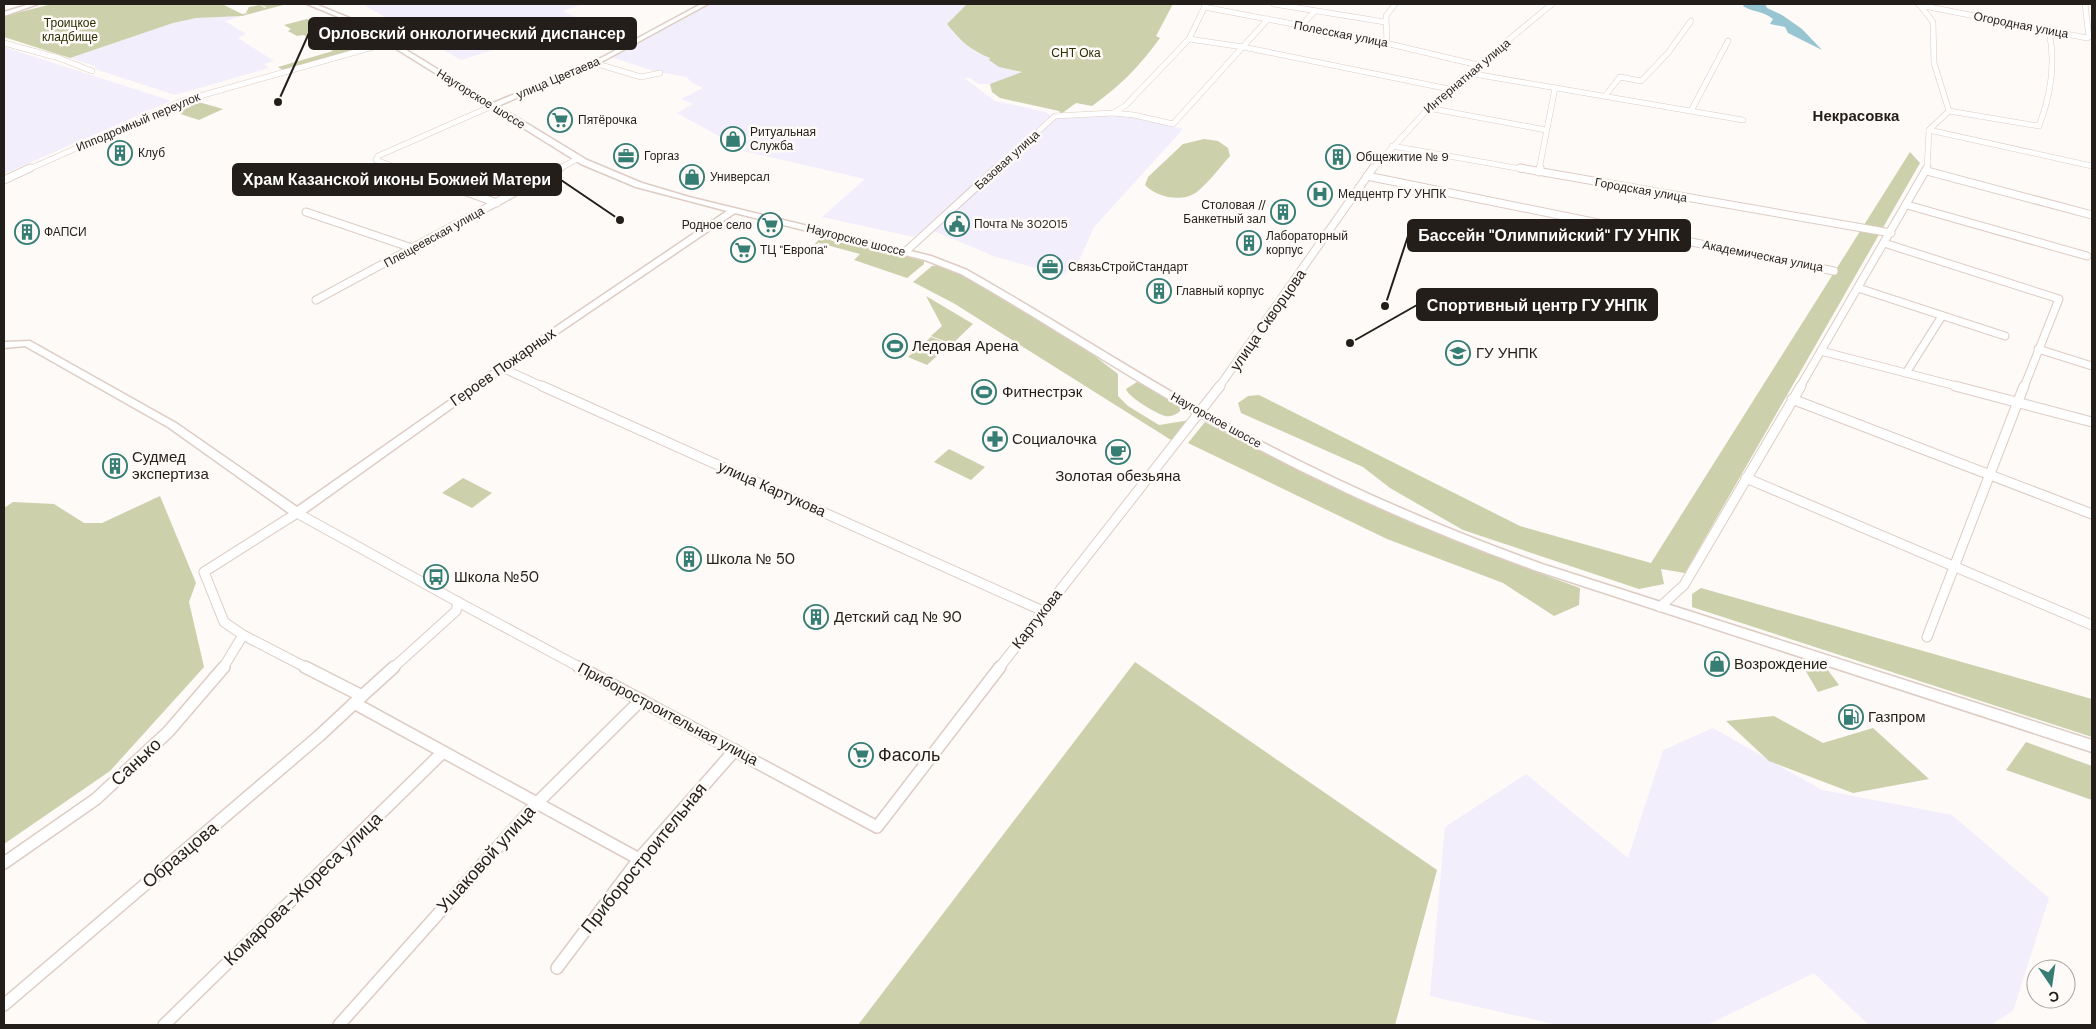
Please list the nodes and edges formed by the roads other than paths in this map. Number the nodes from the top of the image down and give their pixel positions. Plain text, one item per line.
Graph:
1 (36, 4) edge
2 (310, 4) edge
3 (705, 4) edge
4 (1274, 4) edge
5 (1395, 4) edge
6 (1552, 4) edge
7 (1919, 4) edge
8 (2085, 4) edge
9 (1205, 5) edge
10 (1315, 11) junction
11 (4, 14) edge
12 (1268, 19) junction
13 (1691, 21) dead end
14 (1385, 22) junction
15 (1301, 26) junction
16 (2049, 31) junction
17 (1189, 39) junction
18 (1728, 41) dead end
19 (391, 42) junction
20 (4, 43) edge
21 (1387, 43) junction
22 (1243, 47) junction
23 (594, 63) junction
24 (1478, 65) junction
25 (92, 71) dead end
26 (660, 73) dead end
27 (1468, 73) junction
28 (1555, 88) junction
29 (1448, 89) junction
30 (1605, 96) junction
31 (492, 106) junction
32 (1125, 106) joint
33 (1428, 108) junction
34 (1691, 111) junction
35 (1949, 111) junction
36 (1113, 114) junction
37 (1742, 120) dead end
38 (1546, 130) junction
39 (1929, 130) junction
40 (1392, 146) junction
41 (577, 159) junction
42 (2092, 166) edge
43 (1927, 171) junction
44 (1540, 172) junction
45 (1367, 176) junction
46 (4, 180) edge
47 (497, 203) junction
48 (1907, 205) junction
49 (734, 210) junction
50 (306, 212) dead end
51 (2092, 215) edge
52 (1891, 232) junction
53 (1884, 243) junction
54 (415, 249) junction
55 (905, 252) junction
56 (2087, 256) dead end
57 (1834, 270) dead end
58 (1858, 288) junction
59 (316, 300) dead end
60 (1942, 316) junction
61 (2005, 336) dead end
62 (6, 344) edge
63 (2038, 349) junction
64 (1821, 351) junction
65 (2092, 366) edge
66 (502, 368) junction
67 (1906, 373) junction
68 (1792, 399) junction
69 (2019, 401) junction
70 (1201, 413) junction
71 (2092, 422) edge
72 (1992, 474) junction
73 (1746, 478) junction
74 (296, 513) junction
75 (2092, 514) edge
76 (1956, 567) junction
77 (458, 602) junction
78 (1660, 607) junction
79 (1043, 611) junction
80 (2092, 625) edge
81 (243, 635) junction
82 (1927, 637) dead end
83 (358, 699) junction
84 (641, 700) junction
85 (2092, 746) edge
86 (735, 750) junction
87 (442, 753) junction
88 (536, 804) junction
89 (877, 827) joint
90 (639, 859) junction
91 (4, 863) edge
92 (557, 968) dead end
93 (4, 1005) edge
94 (164, 1025) edge
95 (339, 1025) edge

1 - 11 main road
2 - 19 main road, Наугорское шоссе
3 - 23 main road, улица Цветаева
4 - 10 street
5 - 14 street
6 - 24 street, Интернатная улица
7 - 16 street, Огородная улица
7 - 35 street
8 - 16 street, Огородная улица
9 - 12 street, Полесская улица
9 - 17 street
10 - 14 street
10 - 15 street
12 - 15 street, Полесская улица
12 - 22 street
13 - 30 street
14 - 21 street
15 - 21 street, Полесская улица
16 - 35 street
17 - 22 street
17 - 32 street
18 - 34 street
19 - 31 main road, Наугорское шоссе
19 - 46 street, Ипподромный переулок
20 - 25 street
21 - 24 street, Полесская улица
22 - 29 street
22 - 36 street
23 - 26 street
23 - 31 main road, улица Цветаева
24 - 27 street, Интернатная улица
27 - 28 street
27 - 29 street, Интернатная улица
28 - 30 street
28 - 38 street
29 - 33 street, Интернатная улица
30 - 34 street
31 - 41 main road, Наугорское шоссе
31 - 47 street, улица Цветаева
32 - 36 street
33 - 38 street
33 - 40 street, Интернатная улица
34 - 37 street
35 - 39 street
36 - 55 street, Базовая улица
38 - 44 street
39 - 42 street
39 - 43 street
40 - 44 street, Городская улица
40 - 45 street, Интернатная улица
41 - 47 street, Плещеевская улица
41 - 49 main road, Наугорское шоссе
43 - 48 street
43 - 51 street
44 - 52 street, Городская улица
45 - 57 street, Академическая улица
45 - 70 street, улица Скворцова
47 - 54 street, Плещеевская улица
48 - 52 street
48 - 56 street
49 - 55 main road, Наугорское шоссе
49 - 66 main road, Героев Пожарных
50 - 54 street
52 - 53 street
53 - 58 street
53 - 63 street
54 - 59 street, Плещеевская улица
55 - 70 main road, Наугорское шоссе
58 - 60 street
58 - 64 street
60 - 61 street
60 - 67 street
62 - 74 main road, Приборостроительная улица
63 - 65 street
63 - 69 street
64 - 67 street
64 - 68 street
66 - 74 main road, Героев Пожарных
66 - 79 street, улица Картукова
67 - 69 street
68 - 72 street
68 - 73 street
69 - 71 street
69 - 72 street
70 - 78 main road, Наугорское шоссе
70 - 79 street, Картукова
72 - 75 street
72 - 76 street
73 - 76 street
73 - 78 street
74 - 77 street, Приборостроительная улица
74 - 81 street
76 - 80 street
76 - 82 street
77 - 83 street
77 - 84 street, Приборостроительная улица
78 - 85 main road, Наугорское шоссе
79 - 89 street, Картукова
81 - 83 street
81 - 91 street, Санько
83 - 87 street
83 - 93 street, Образцова
84 - 86 street, Приборостроительная улица
84 - 88 street, Ушаковой улица
86 - 89 street, Приборостроительная улица
86 - 90 street, Приборостроительная
87 - 88 street
87 - 94 street, Комарова-Жореса улица
88 - 90 street
88 - 95 street, Ушаковой улица
90 - 92 street, Приборостроительная

